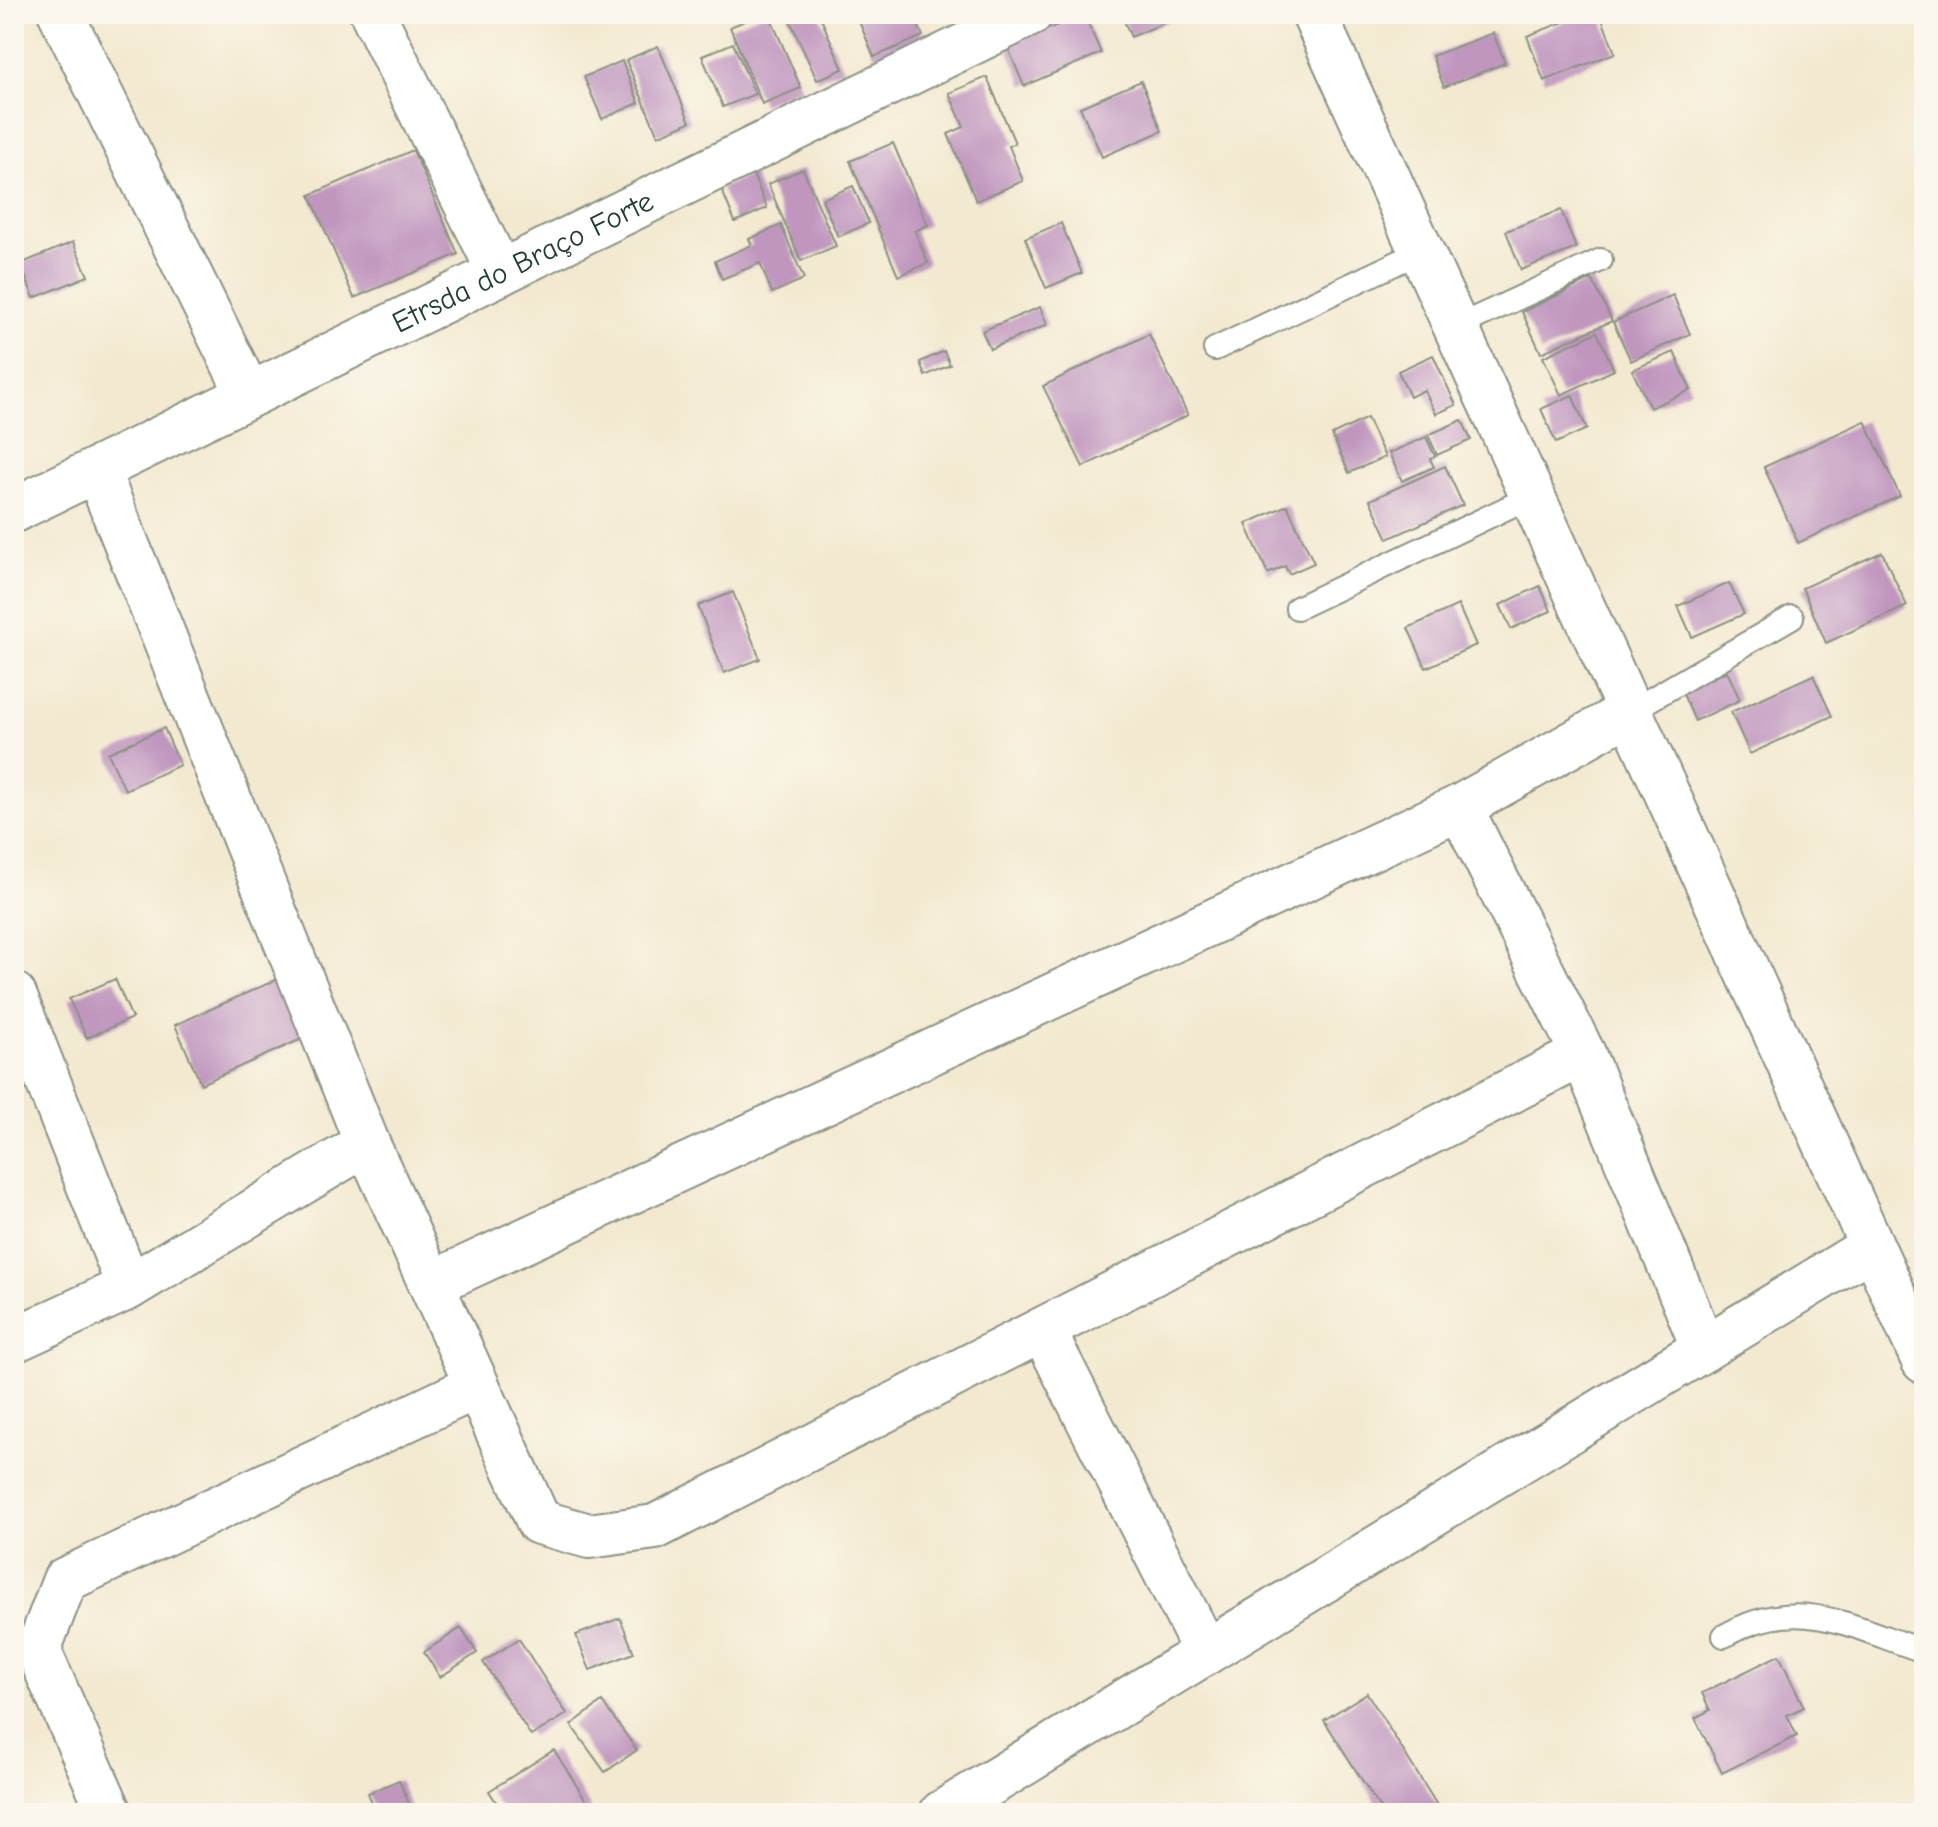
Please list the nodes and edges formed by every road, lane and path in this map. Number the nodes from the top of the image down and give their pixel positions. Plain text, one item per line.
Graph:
1 (61, 14) edge
2 (373, 14) edge
3 (1030, 14) edge
4 (1314, 14) edge
5 (1422, 251) junction
6 (1601, 260) dead end
7 (500, 273) junction
8 (1456, 327) junction
9 (1215, 349) dead end
10 (249, 395) junction
11 (97, 470) junction
12 (1532, 496) junction
13 (14, 510) edge
14 (1297, 608) dead end
15 (1792, 617) dead end
16 (1629, 712) junction
17 (1460, 807) junction
18 (14, 995) edge
19 (1583, 1054) junction
20 (367, 1143) junction
21 (1871, 1247) junction
22 (431, 1284) junction
23 (129, 1287) junction
24 (1043, 1330) junction
25 (14, 1340) edge
26 (1704, 1349) junction
27 (1923, 1358) edge
28 (477, 1386) junction
29 (1724, 1636) dead end
30 (1924, 1651) edge
31 (1206, 1652) junction
32 (110, 1813) edge
33 (942, 1813) edge

1 - 10 street
2 - 7 street
3 - 7 street, Etrsda do Braço Forte
4 - 5 street
5 - 8 street
5 - 9 lane
6 - 8 lane
7 - 10 street, Etrsda do Braço Forte
8 - 12 street
10 - 11 street, Etrsda do Braço Forte
11 - 13 street, Etrsda do Braço Forte
11 - 20 street
12 - 14 lane
12 - 16 street
15 - 16 lane
16 - 17 street
16 - 21 street
17 - 19 street
17 - 22 street
18 - 23 street
19 - 24 street
19 - 26 street
20 - 22 street
20 - 23 street
21 - 26 street
21 - 27 street
22 - 28 street
23 - 25 street
24 - 28 street
24 - 31 street
26 - 31 street
28 - 32 street
29 - 30 lane
31 - 33 street

